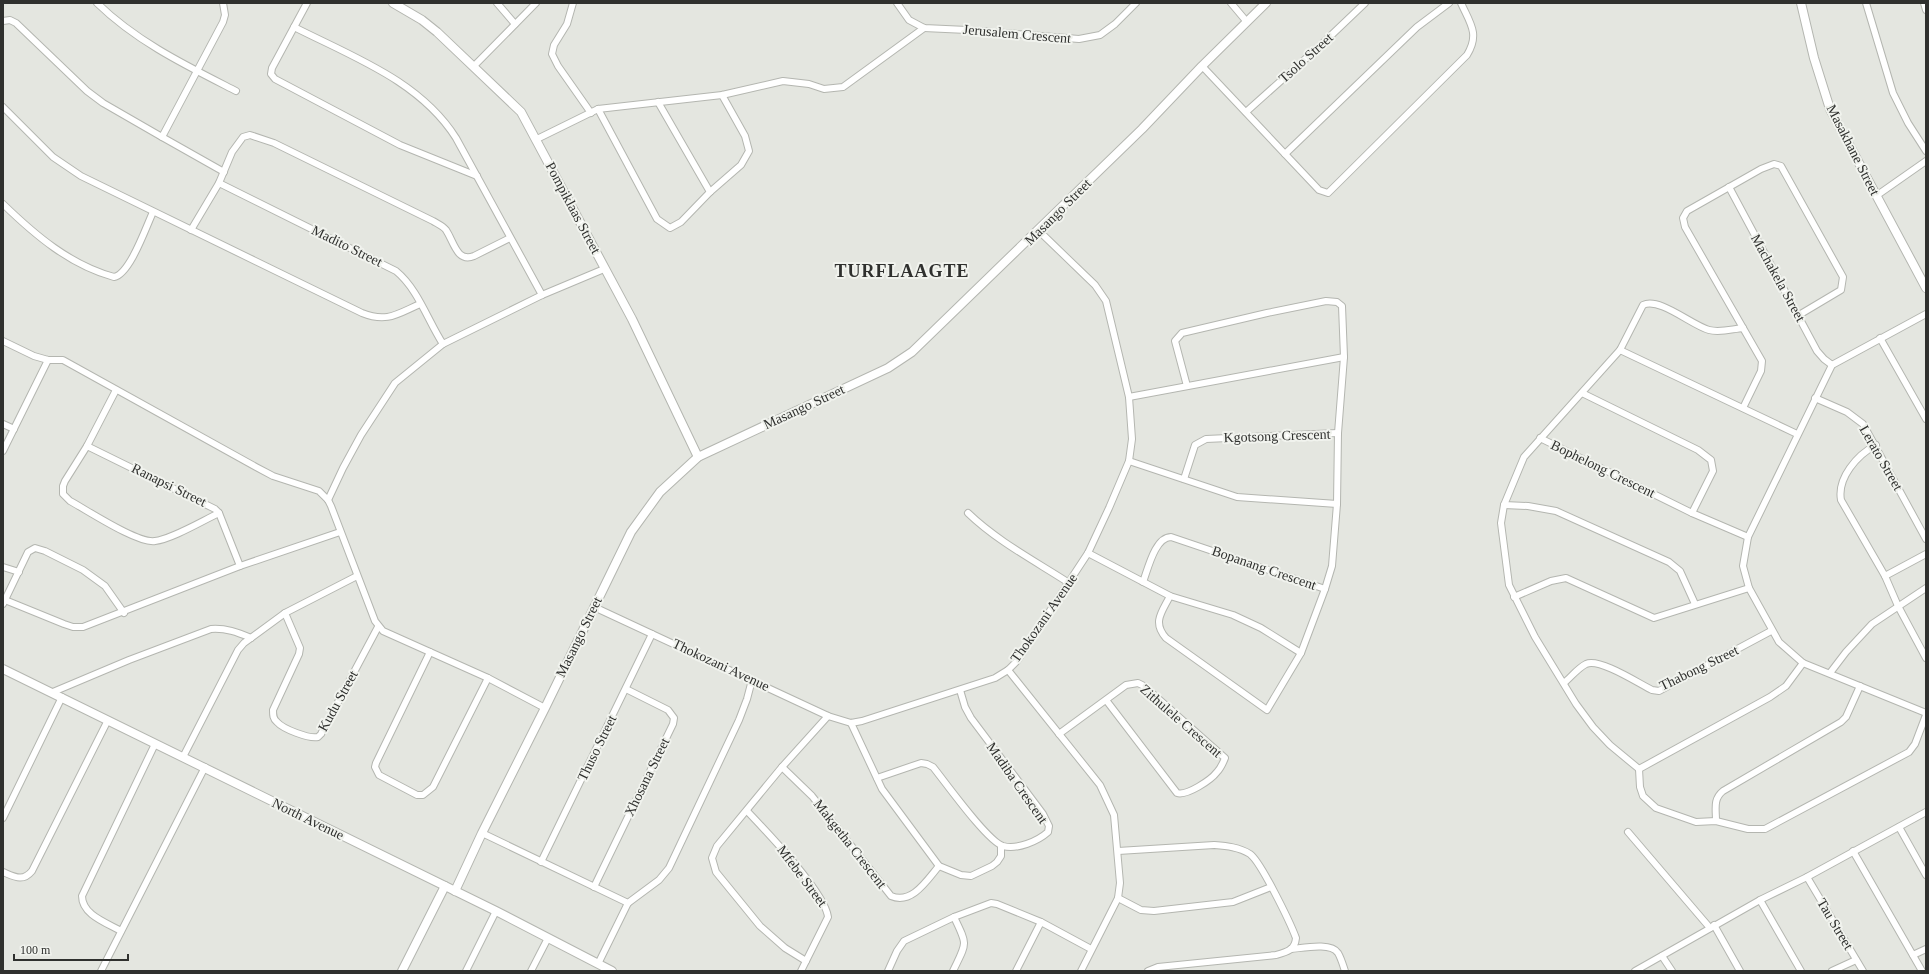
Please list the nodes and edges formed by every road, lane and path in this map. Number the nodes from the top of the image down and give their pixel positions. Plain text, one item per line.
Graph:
1 (97, 3) edge
2 (223, 3) edge
3 (307, 3) edge
4 (393, 3) edge
5 (497, 3) edge
6 (536, 3) edge
7 (573, 3) edge
8 (897, 3) edge
9 (1136, 3) edge
10 (1231, 3) edge
11 (1266, 3) edge
12 (1365, 3) edge
13 (1449, 3) edge
14 (1461, 3) edge
15 (1801, 3) edge
16 (1866, 3) edge
17 (1924, 3) edge
18 (1926, 10) edge
19 (3, 21) edge
20 (1248, 22) junction
21 (516, 24) junction
22 (294, 27) junction
23 (924, 28) junction
24 (474, 66) junction
25 (1202, 66) junction
26 (197, 70) junction
27 (236, 91) dead end
28 (722, 95) junction
29 (658, 102) junction
30 (3, 107) edge
31 (598, 109) junction
32 (1246, 112) junction
33 (591, 113) junction
34 (162, 137) junction
35 (537, 139) junction
36 (1926, 151) edge
37 (1285, 154) junction
38 (1926, 161) edge
39 (224, 172) junction
40 (477, 176) junction
41 (219, 184) junction
42 (1729, 187) junction
43 (710, 192) junction
44 (1876, 196) junction
45 (3, 204) edge
46 (153, 212) junction
47 (191, 230) junction
48 (1039, 231) junction
49 (510, 238) junction
50 (604, 268) junction
51 (1926, 288) edge
52 (542, 295) junction
53 (420, 304) junction
54 (1926, 314) edge
55 (1799, 315) junction
56 (1743, 328) junction
57 (1880, 338) junction
58 (3, 341) edge
59 (443, 344) junction
60 (1620, 350) junction
61 (1344, 357) junction
62 (48, 360) junction
63 (1832, 364) junction
64 (1187, 386) junction
65 (116, 390) junction
66 (1582, 393) junction
67 (1129, 397) junction
68 (1816, 398) junction
69 (1743, 408) junction
70 (1926, 419) edge
71 (3, 424) edge
72 (14, 429) junction
73 (1338, 433) junction
74 (1797, 434) junction
75 (1540, 438) junction
76 (1876, 445) junction
77 (87, 446) junction
78 (3, 451) edge
79 (698, 457) junction
80 (1128, 461) junction
81 (1184, 479) junction
82 (328, 500) junction
83 (1337, 504) junction
84 (1504, 505) junction
85 (219, 513) junction
86 (968, 513) dead end
87 (1692, 513) junction
88 (340, 532) junction
89 (1748, 537) junction
90 (1926, 539) edge
91 (1088, 553) junction
92 (1926, 554) edge
93 (240, 566) junction
94 (3, 567) edge
95 (19, 572) junction
96 (357, 576) junction
97 (1885, 576) junction
98 (1143, 582) junction
99 (1069, 583) junction
100 (1749, 588) junction
101 (1926, 588) edge
102 (1326, 589) junction
103 (1170, 596) junction
104 (1514, 597) junction
105 (4, 602) edge
106 (1695, 604) junction
107 (1898, 606) junction
108 (594, 607) junction
109 (124, 612) junction
110 (285, 613) junction
111 (378, 627) junction
112 (1771, 631) junction
113 (652, 634) junction
114 (251, 638) junction
115 (430, 652) junction
116 (1301, 653) junction
117 (1926, 658) edge
118 (1803, 663) junction
119 (3, 669) edge
120 (1008, 670) junction
121 (1830, 673) junction
122 (488, 678) junction
123 (752, 680) junction
124 (1564, 682) junction
125 (1860, 686) junction
126 (626, 689) junction
127 (960, 690) junction
128 (53, 692) junction
129 (62, 697) junction
130 (1106, 700) junction
131 (546, 708) junction
132 (1926, 714) edge
133 (828, 716) junction
134 (108, 720) junction
135 (851, 723) junction
136 (1059, 734) junction
137 (155, 744) junction
138 (183, 757) junction
139 (205, 767) junction
140 (782, 767) junction
141 (1639, 768) junction
142 (877, 778) junction
143 (747, 811) junction
144 (1926, 812) edge
145 (3, 818) edge
146 (1716, 821) junction
147 (1899, 827) junction
148 (1628, 832) dead end
149 (482, 833) junction
150 (1001, 846) junction
151 (1118, 851) junction
152 (1853, 851) junction
153 (541, 862) junction
154 (939, 866) junction
155 (3, 872) edge
156 (1926, 875) edge
157 (1807, 877) junction
158 (445, 886) junction
159 (594, 887) junction
160 (1271, 887) junction
161 (455, 891) junction
162 (1118, 898) junction
163 (1760, 900) junction
164 (628, 903) junction
165 (496, 911) junction
166 (954, 917) junction
167 (1041, 922) junction
168 (1712, 927) junction
169 (121, 931) junction
170 (548, 938) junction
171 (1091, 949) junction
172 (1291, 949) junction
173 (1926, 949) edge
174 (1914, 955) junction
175 (1662, 956) junction
176 (1856, 960) junction
177 (806, 961) junction
178 (598, 964) junction
179 (608, 970) edge
180 (101, 971) edge
181 (402, 971) edge
182 (466, 971) edge
183 (531, 971) edge
184 (801, 971) edge
185 (888, 971) edge
186 (953, 971) edge
187 (1016, 971) edge
188 (1081, 971) edge
189 (1148, 971) edge
190 (1345, 971) edge
191 (1635, 971) edge
192 (1672, 971) edge
193 (1740, 971) edge
194 (1801, 971) edge
195 (1832, 971) edge
196 (1863, 971) edge
197 (1922, 971) edge

1 - 26 street
2 - 26 street
3 - 22 street
4 - 24 street, Pompiklaas Street
5 - 21 street
6 - 21 street
7 - 33 street
8 - 23 street, Jerusalem Crescent
9 - 23 street, Jerusalem Crescent
10 - 20 street
11 - 20 street, Masango Street
12 - 32 street, Tsolo Street
13 - 37 street
14 - 37 street
15 - 44 street, Masakhane Street
16 - 36 street
17 - 18 street
19 - 34 street
20 - 25 street, Masango Street
21 - 24 street
22 - 40 street
22 - 40 street
23 - 28 street
24 - 35 street, Pompiklaas Street
25 - 32 street
25 - 48 street, Masango Street
26 - 27 street
26 - 34 street
28 - 29 street
28 - 43 street
29 - 31 street
29 - 43 street
30 - 46 street
31 - 33 street
31 - 43 street
32 - 37 street
33 - 35 street
34 - 39 street
35 - 50 street, Pompiklaas Street
38 - 44 street
39 - 41 street
39 - 49 street
40 - 49 street
41 - 47 street
41 - 53 street, Madito Street
42 - 55 street, Machakela Street
42 - 55 street
42 - 56 street
44 - 51 street, Masakhane Street
45 - 46 street
46 - 47 street
47 - 53 street
48 - 67 street, Thokozani Avenue
48 - 79 street, Masango Street
49 - 52 street
50 - 52 street
50 - 79 street, Pompiklaas Street
52 - 59 street
53 - 59 street, Madito Street
54 - 57 street
55 - 63 street, Machakela Street
56 - 60 street
56 - 69 street
57 - 63 street
57 - 70 street
58 - 62 street
59 - 82 street
60 - 66 street
60 - 69 street
61 - 64 street
61 - 64 street
61 - 73 street
62 - 65 street
62 - 72 street
63 - 68 street
64 - 67 street
65 - 77 street
65 - 82 street
66 - 75 street
66 - 87 street
67 - 80 street, Thokozani Avenue
68 - 74 street
68 - 76 street, Lerato Street
69 - 74 street
71 - 72 street
72 - 78 street
73 - 81 street, Kgotsong Crescent
73 - 83 street, Kgotsong Crescent
74 - 89 street
75 - 84 street, Bophelong Crescent
75 - 87 street, Bophelong Crescent
76 - 90 street, Lerato Street
76 - 97 street
77 - 85 street, Ranapsi Street
77 - 85 street
79 - 108 street, Masango Street
80 - 81 street
80 - 91 street, Thokozani Avenue
81 - 83 street
82 - 88 street
83 - 102 street, Kgotsong Crescent
84 - 104 street, Bophelong Crescent
84 - 106 street
85 - 93 street, Ranapsi Street
86 - 99 street
87 - 89 street, Bophelong Crescent
88 - 93 street
88 - 96 street
89 - 100 street
91 - 98 street
91 - 99 street, Thokozani Avenue
92 - 97 street
93 - 109 street
94 - 95 street
95 - 105 street
95 - 109 street
96 - 110 street
96 - 111 street
97 - 107 street
98 - 102 street, Bopanang Crescent
98 - 103 street
99 - 120 street, Thokozani Avenue
100 - 106 street
100 - 112 street
101 - 107 street
102 - 116 street, Bopanang Crescent
103 - 116 street
103 - 116 street, Bopanang Crescent
104 - 106 street
104 - 124 street, Bophelong Crescent
105 - 109 street
107 - 117 street
107 - 121 street
108 - 113 street, Thokozani Avenue
108 - 131 street, Masango Street
110 - 111 street, Kudu Street
110 - 114 street
111 - 115 street
112 - 118 street
112 - 124 street, Thabong Street
113 - 123 street, Thokozani Avenue
113 - 126 street, Thuso Street
114 - 128 street
114 - 138 street
115 - 122 street
115 - 122 street
118 - 121 street
118 - 141 street
119 - 128 street, North Avenue
120 - 127 street, Thokozani Avenue
120 - 136 street
121 - 125 street
122 - 131 street
123 - 133 street, Thokozani Avenue
123 - 164 street
124 - 141 street, Bophelong Crescent
125 - 132 street
125 - 146 street
126 - 153 street, Thuso Street
126 - 159 street, Xhosana Street
127 - 135 street, Thokozani Avenue
127 - 150 street, Madiba Crescent
128 - 129 street, North Avenue
129 - 134 street, North Avenue
129 - 145 street
130 - 130 street, Zithulele Crescent
130 - 136 street, Zithulele Crescent
131 - 149 street, Masango Street
132 - 146 street
133 - 135 street, Thokozani Avenue
133 - 140 street
134 - 137 street, North Avenue
134 - 155 street
135 - 142 street
136 - 151 street
137 - 138 street, North Avenue
137 - 169 street
138 - 139 street, North Avenue
139 - 158 street, North Avenue
139 - 169 street
140 - 143 street
140 - 154 street, Makgetha Crescent
141 - 146 street
142 - 150 street
142 - 154 street
143 - 177 street, Mfebe Street
143 - 177 street
144 - 147 street
147 - 152 street
147 - 156 street
148 - 168 street
149 - 153 street
149 - 161 street, Masango Street
150 - 154 street
151 - 160 street
151 - 162 street
152 - 157 street
152 - 174 street
153 - 159 street
157 - 163 street
157 - 176 street, Tau Street
158 - 161 street, North Avenue
158 - 181 street
159 - 164 street
160 - 162 street
160 - 172 street
161 - 165 street, North Avenue
162 - 171 street
163 - 168 street
163 - 194 street
164 - 178 street
165 - 170 street, North Avenue
165 - 182 street
166 - 167 street
166 - 185 street
166 - 186 street
167 - 171 street
167 - 187 street
168 - 175 street
168 - 193 street
169 - 180 street
170 - 178 street, North Avenue
170 - 183 street
171 - 188 street
172 - 189 street
172 - 190 street
173 - 174 street
174 - 197 street
175 - 191 street
175 - 192 street
176 - 195 street
176 - 196 street, Tau Street
177 - 184 street, Mfebe Street
178 - 179 street, North Avenue

